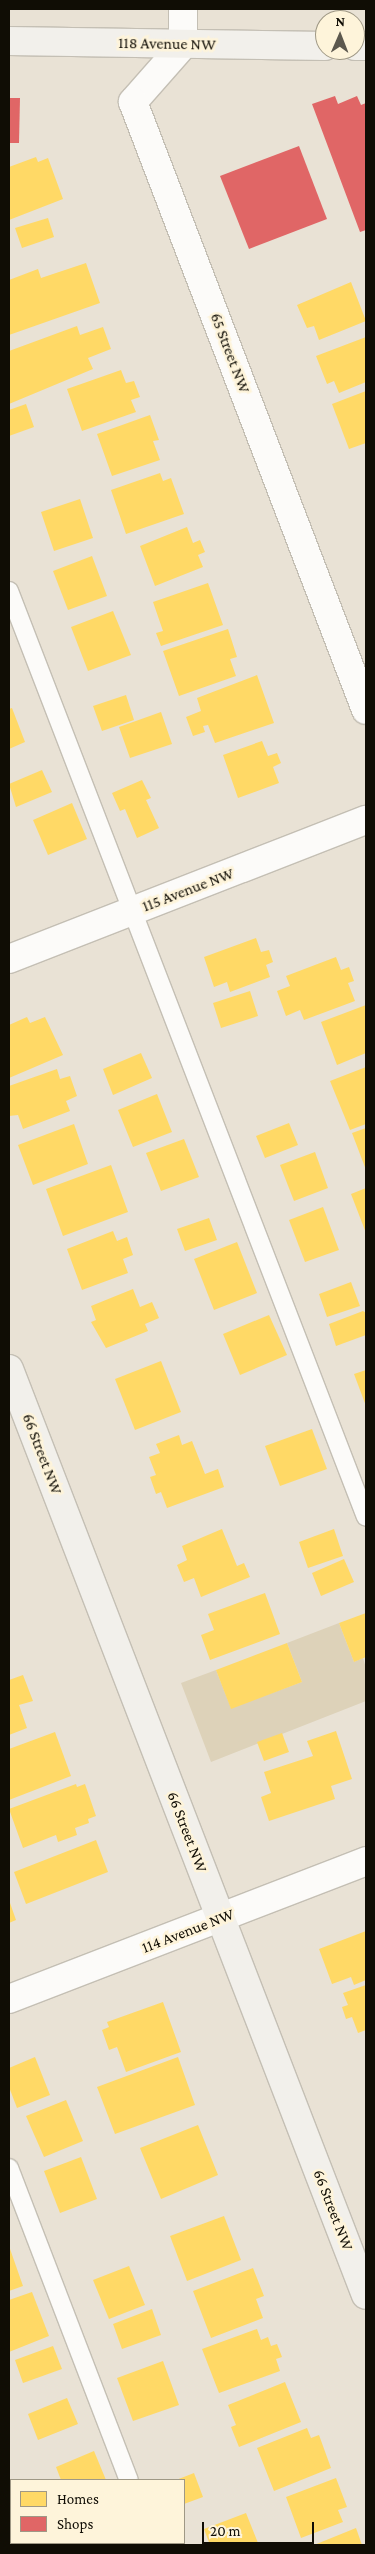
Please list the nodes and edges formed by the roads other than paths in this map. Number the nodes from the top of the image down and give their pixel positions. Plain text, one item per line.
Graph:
1 (183, 9) edge
2 (9, 40) edge
3 (183, 45) junction
4 (315, 46) edge
5 (9, 591) edge
6 (366, 710) edge
7 (366, 820) edge
8 (131, 912) junction
9 (9, 959) edge
10 (9, 1369) edge
11 (366, 1517) edge
12 (366, 1860) edge
13 (220, 1918) junction
14 (9, 1999) edge
15 (9, 2168) edge
16 (366, 2295) edge
17 (129, 2479) edge

1 - 3 street
2 - 3 street, 118 Avenue NW
3 - 4 street, 118 Avenue NW
3 - 6 street, 65 Street NW
5 - 8 lane
7 - 8 street, 115 Avenue NW
8 - 9 street, 115 Avenue NW
8 - 11 lane
10 - 13 street, 66 Street NW
12 - 13 street, 114 Avenue NW
13 - 14 street, 114 Avenue NW
13 - 16 street, 66 Street NW
15 - 17 lane

